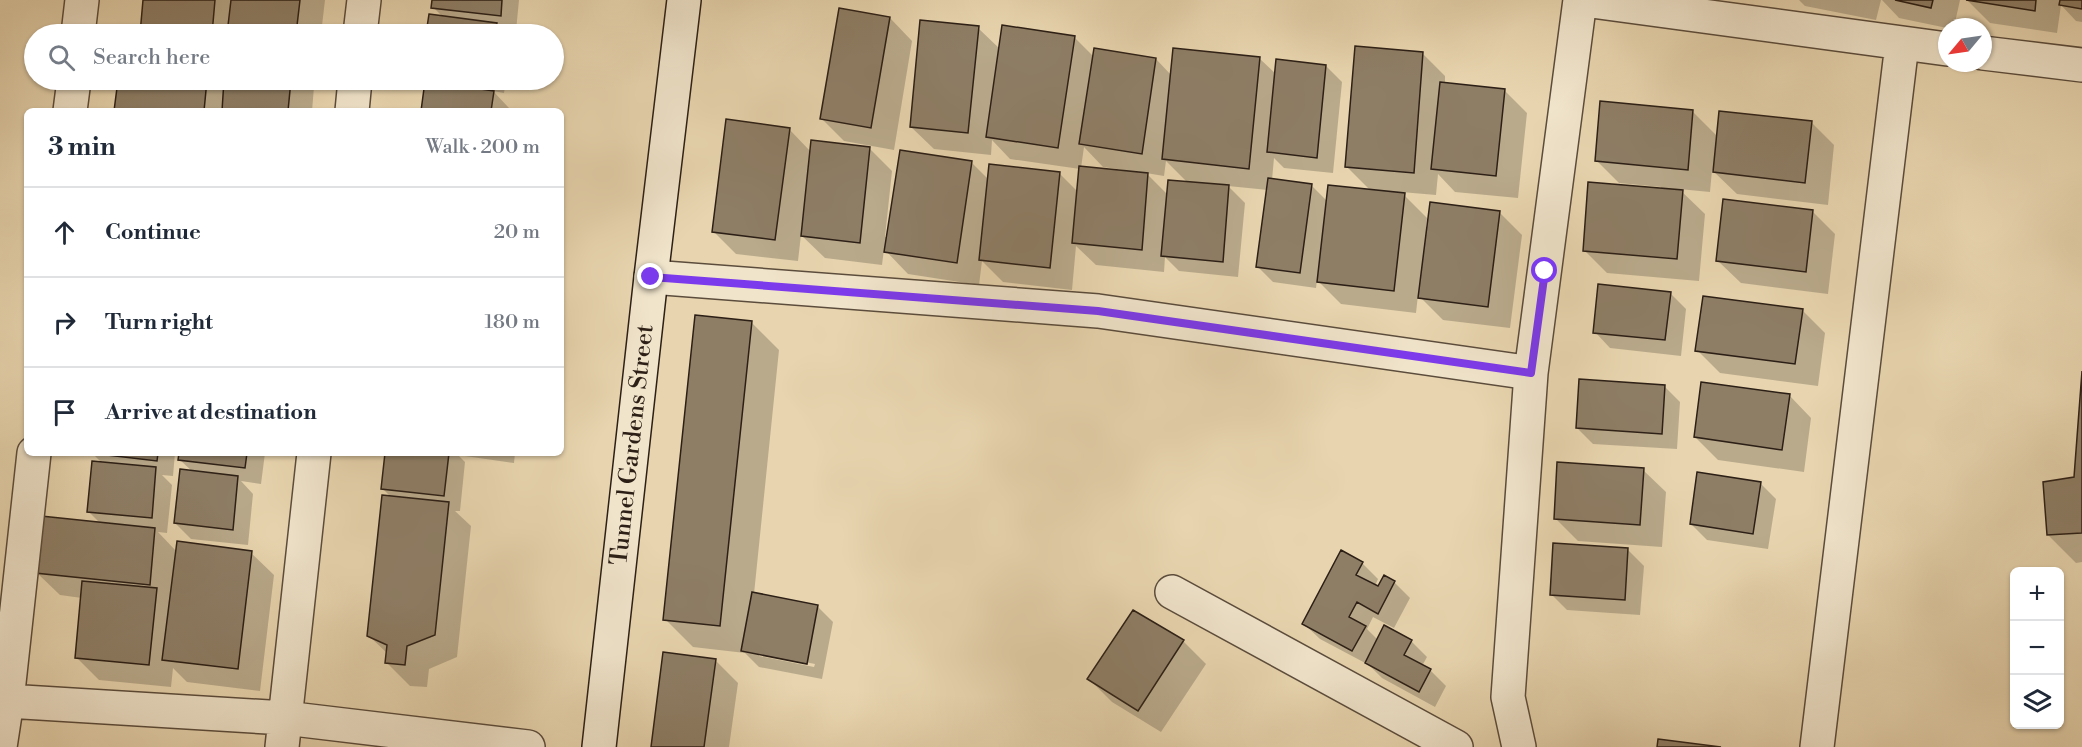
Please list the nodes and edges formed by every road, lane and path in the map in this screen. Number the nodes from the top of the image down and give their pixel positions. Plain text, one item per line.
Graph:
1 (82, 0) edge
2 (364, 0) edge
3 (684, 0) edge
4 (1582, 0) edge
5 (79, 24) edge
6 (361, 24) edge
7 (1902, 44) junction
8 (1938, 48) edge
9 (1992, 54) edge
10 (2082, 65) edge
11 (73, 90) edge
12 (354, 90) edge
13 (70, 108) edge
14 (352, 108) edge
15 (651, 277) junction
16 (1531, 373) junction
17 (34, 456) edge
18 (314, 456) edge
19 (1173, 592) dead end
20 (7, 701) junction
21 (283, 732) edge
22 (0, 747) edge
23 (528, 747) edge
24 (599, 747) edge
25 (1456, 747) edge
26 (1519, 747) edge
27 (1817, 747) edge

1 - 5 street
2 - 6 street
3 - 15 street, Tunnel Gardens Street
4 - 7 street
4 - 16 street
7 - 8 street
7 - 27 street
9 - 10 street
11 - 13 street
12 - 14 street
15 - 16 street
15 - 24 street, Tunnel Gardens Street
16 - 26 street
17 - 20 street
18 - 21 street
19 - 25 street
20 - 21 street
20 - 22 street
21 - 23 street

